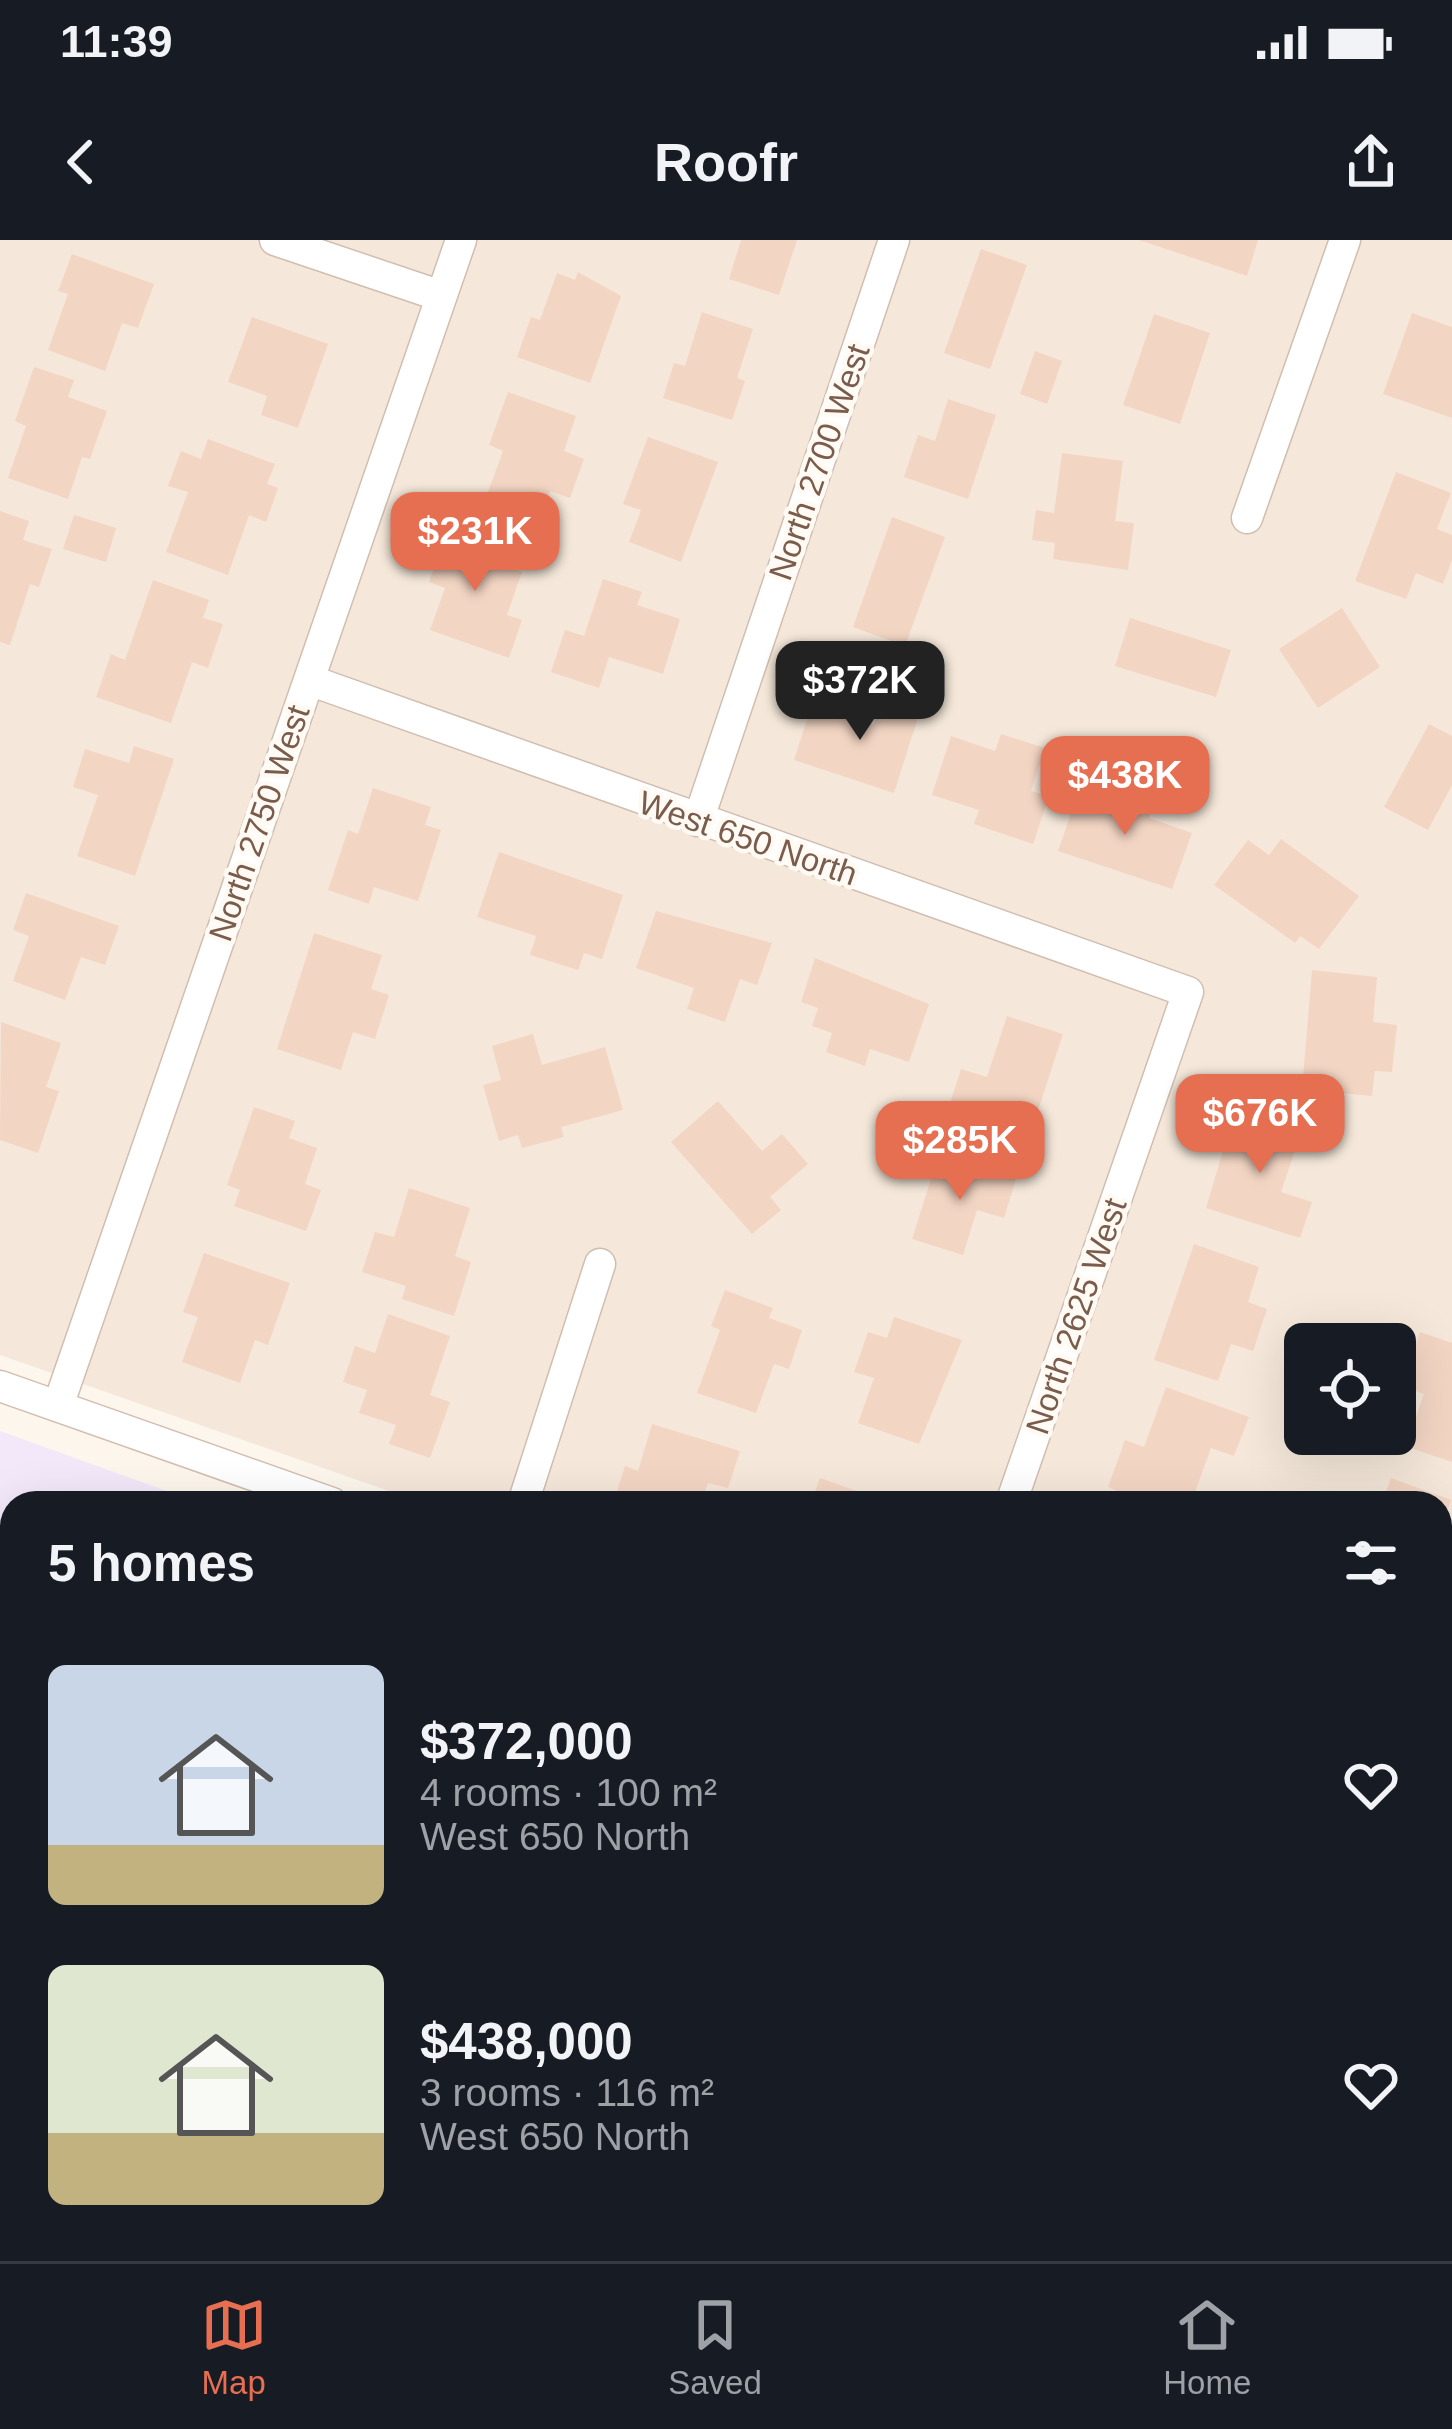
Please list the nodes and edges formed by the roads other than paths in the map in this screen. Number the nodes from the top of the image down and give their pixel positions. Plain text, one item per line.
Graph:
1 (275, 240) edge
2 (460, 240) edge
3 (894, 240) edge
4 (1345, 240) edge
5 (441, 296) junction
6 (1247, 518) dead end
7 (309, 680) junction
8 (698, 821) junction
9 (1188, 992) joint
10 (600, 1264) dead end
11 (0, 1386) edge
12 (58, 1406) junction
13 (298, 1491) edge
14 (527, 1491) edge
15 (1015, 1491) edge

1 - 5 street
2 - 5 street, North 2750 West
3 - 8 street, North 2700 West
4 - 6 street
5 - 7 street, North 2750 West
7 - 8 street, West 650 North
7 - 12 street, North 2750 West
8 - 9 street, West 650 North
9 - 15 street, North 2625 West
10 - 14 street
11 - 12 street
12 - 13 street

